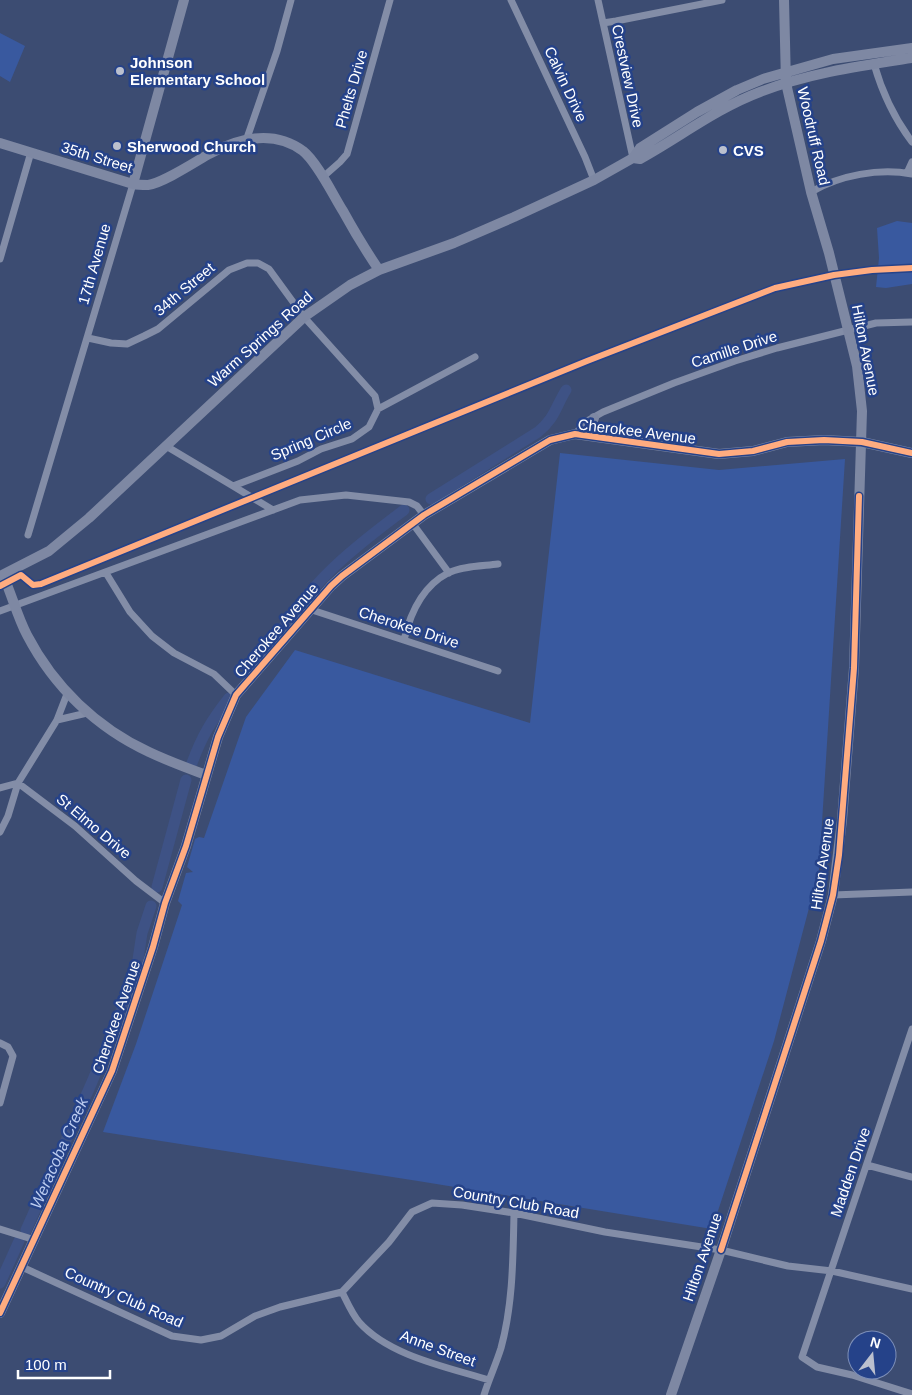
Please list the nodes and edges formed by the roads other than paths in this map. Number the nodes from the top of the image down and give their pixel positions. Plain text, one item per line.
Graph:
1 (184, 0) edge
2 (291, 0) edge
3 (390, 0) edge
4 (511, 0) edge
5 (598, 0) edge
6 (722, 0) edge
7 (784, 0) edge
8 (602, 22) junction
9 (912, 48) edge
10 (912, 58) edge
11 (874, 64) junction
12 (786, 78) junction
13 (247, 138) junction
14 (912, 142) edge
15 (0, 143) edge
16 (31, 152) junction
17 (633, 158) junction
18 (912, 162) edge
19 (909, 173) edge
20 (323, 176) junction
21 (594, 180) junction
22 (133, 184) junction
23 (811, 192) junction
24 (0, 259) edge
25 (378, 270) junction
26 (834, 275) joint
27 (304, 317) junction
28 (912, 322) edge
29 (848, 330) junction
30 (88, 338) junction
31 (474, 358) dead end
32 (378, 409) junction
33 (594, 418) junction
34 (575, 434) junction
35 (594, 436) junction
36 (862, 442) junction
37 (166, 446) junction
38 (912, 453) edge
39 (233, 486) junction
40 (273, 510) junction
41 (424, 515) junction
42 (413, 524) junction
43 (28, 536) dead end
44 (498, 564) dead end
45 (106, 572) junction
46 (449, 573) junction
47 (1, 574) edge
48 (15, 605) junction
49 (312, 610) junction
50 (0, 611) edge
51 (404, 640) junction
52 (498, 671) dead end
53 (68, 694) junction
54 (236, 695) junction
55 (87, 713) junction
56 (56, 720) junction
57 (206, 775) junction
58 (18, 783) junction
59 (0, 788) edge
60 (0, 832) edge
61 (912, 892) edge
62 (834, 895) junction
63 (166, 903) junction
64 (912, 1029) edge
65 (0, 1044) edge
66 (0, 1103) edge
67 (867, 1165) junction
68 (912, 1177) edge
69 (514, 1213) junction
70 (0, 1229) edge
71 (35, 1240) junction
72 (721, 1250) junction
73 (22, 1267) junction
74 (832, 1271) junction
75 (912, 1289) edge
76 (342, 1292) junction
77 (0, 1313) edge
78 (489, 1380) junction
79 (912, 1394) edge
80 (484, 1395) edge
81 (671, 1395) edge

1 - 22 street, 17th Avenue
2 - 13 street
3 - 20 street, Phelts Drive
4 - 21 street, Calvin Drive
5 - 8 street, Crestview Drive
6 - 8 street
7 - 12 street, Woodruff Road
8 - 17 street, Crestview Drive
9 - 12 street, Warm Springs Road
10 - 11 street, Warm Springs Road
11 - 12 street, Warm Springs Road
11 - 14 street
12 - 17 street, Warm Springs Road
12 - 23 street, Woodruff Road
13 - 20 street, 35th Street
13 - 22 street, 35th Street
15 - 16 street, 35th Street
16 - 22 street, 35th Street
16 - 24 street
17 - 21 street, Warm Springs Road
18 - 19 street
19 - 23 street
20 - 25 street, 35th Street
21 - 25 street, Warm Springs Road
22 - 30 street, 17th Avenue
23 - 26 street, Woodruff Road
25 - 27 street, Warm Springs Road
26 - 29 street, Hilton Avenue
27 - 30 street, 34th Street
27 - 32 street
27 - 37 street, Warm Springs Road
28 - 29 street, Camille Drive
29 - 33 street, Camille Drive
29 - 36 street, Hilton Avenue
30 - 43 street, 17th Avenue
31 - 32 street
32 - 39 street, Spring Circle
33 - 34 street, Camille Drive
33 - 35 street
34 - 35 street, Cherokee Avenue
34 - 41 street, Cherokee Avenue
35 - 36 street, Cherokee Avenue
36 - 38 street, Cherokee Avenue
36 - 62 street, Hilton Avenue
37 - 39 street
37 - 47 street, Warm Springs Road
39 - 40 street
40 - 41 street
40 - 45 street
41 - 42 street, Cherokee Avenue
42 - 46 street
42 - 49 street, Cherokee Avenue
44 - 46 street
45 - 48 street
45 - 54 street
46 - 51 street
47 - 48 street
48 - 50 street
48 - 53 street
49 - 51 street, Cherokee Drive
49 - 54 street, Cherokee Avenue
51 - 52 street, Cherokee Drive
53 - 55 street
53 - 56 street
54 - 57 street, Cherokee Avenue
55 - 56 street
55 - 57 street
56 - 58 street
57 - 63 street, Cherokee Avenue
58 - 59 street
58 - 60 street
58 - 63 street, St Elmo Drive
61 - 62 street
62 - 72 street, Hilton Avenue
63 - 71 street, Cherokee Avenue
64 - 67 street, Madden Drive
65 - 66 street
67 - 68 street
67 - 74 street, Madden Drive
69 - 72 street, Country Club Road
69 - 76 street, Country Club Road
69 - 78 street
70 - 71 street
71 - 73 street, Cherokee Avenue
72 - 74 street, Country Club Road
72 - 81 street, Hilton Avenue
73 - 76 street, Country Club Road
73 - 77 street, Cherokee Avenue
74 - 75 street, Country Club Road
74 - 79 street, Madden Drive
76 - 78 street, Anne Street
78 - 80 street

